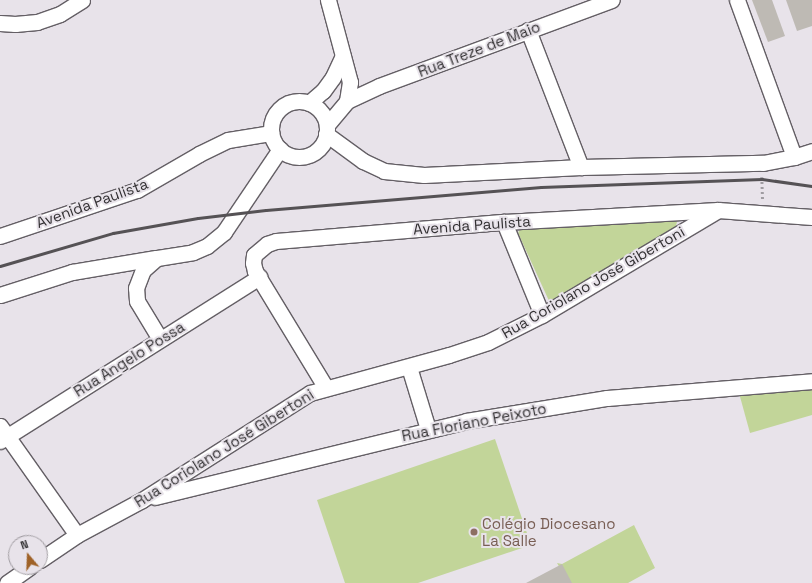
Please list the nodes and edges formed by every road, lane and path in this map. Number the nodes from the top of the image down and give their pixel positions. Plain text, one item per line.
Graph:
1 (82, 0) edge
2 (328, 0) edge
3 (612, 0) edge
4 (737, 0) edge
5 (0, 23) edge
6 (528, 30) junction
7 (343, 56) junction
8 (347, 101) junction
9 (309, 103) junction
10 (326, 130) junction
11 (271, 133) junction
12 (280, 149) junction
13 (812, 151) edge
14 (794, 157) junction
15 (763, 162) junction
16 (581, 167) junction
17 (718, 210) junction
18 (764, 212) junction
19 (812, 217) edge
20 (504, 222) junction
21 (0, 236) edge
22 (157, 258) junction
23 (259, 277) junction
24 (0, 294) edge
25 (542, 315) junction
26 (160, 339) junction
27 (410, 367) junction
28 (812, 381) edge
29 (326, 388) junction
30 (428, 429) junction
31 (2, 435) edge
32 (142, 500) junction
33 (77, 535) junction
34 (48, 555) edge
35 (18, 575) edge
36 (7, 583) edge

1 - 5 street
2 - 7 street
3 - 6 street, Rua Treze de Maio
4 - 14 street
6 - 8 street, Rua Treze de Maio
6 - 16 street
7 - 8 street
7 - 9 street
8 - 10 street, Rua Treze de Maio
9 - 10 street
9 - 11 street
10 - 12 street
10 - 16 street
11 - 12 street
11 - 21 street, Avenida Paulista
12 - 22 street
13 - 14 street
14 - 15 street
15 - 16 street
15 - 18 path
17 - 18 street, Avenida Paulista
17 - 20 street, Avenida Paulista
17 - 25 street, Rua Coriolano José Gibertoni
18 - 19 street, Avenida Paulista
20 - 23 street, Avenida Paulista
20 - 25 street
22 - 24 street
22 - 26 street
23 - 26 street, Rua Angelo Possa
23 - 29 street
25 - 27 street, Rua Coriolano José Gibertoni
26 - 31 street, Rua Angelo Possa
27 - 29 street, Rua Coriolano José Gibertoni
27 - 30 street
28 - 30 street, Rua Floriano Peixoto
29 - 32 street, Rua Coriolano José Gibertoni
30 - 32 street, Rua Floriano Peixoto
31 - 33 street
32 - 33 street, Rua Coriolano José Gibertoni
33 - 34 street, Rua Coriolano José Gibertoni
35 - 36 street

